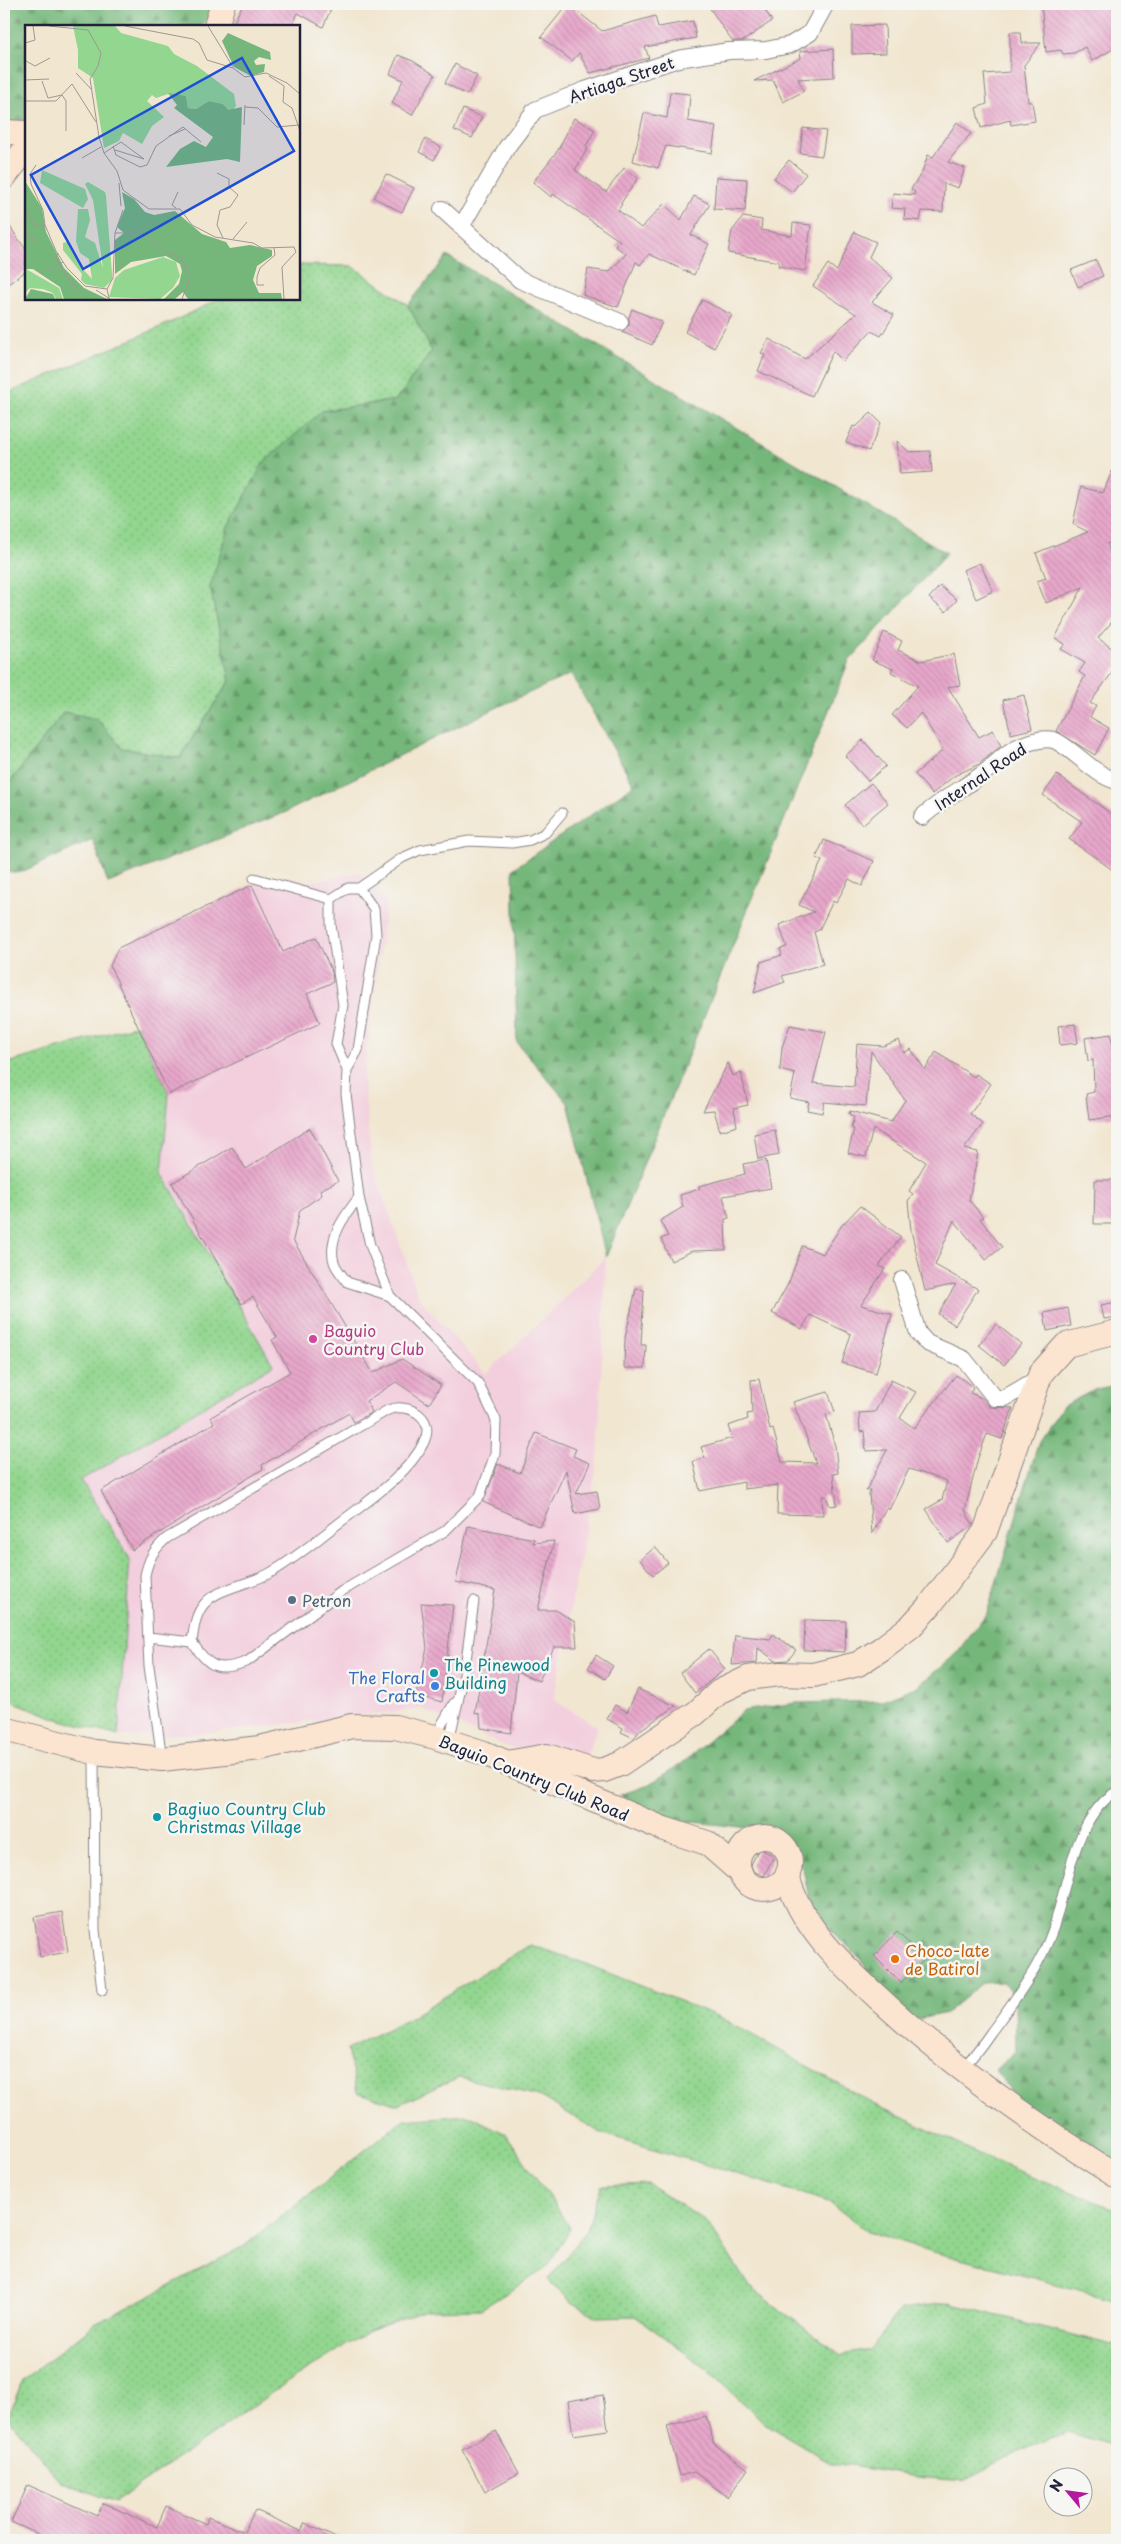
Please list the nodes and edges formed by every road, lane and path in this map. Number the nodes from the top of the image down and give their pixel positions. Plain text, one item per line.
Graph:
1 (224, 4) edge
2 (826, 4) edge
3 (216, 25) edge
4 (4, 132) edge
5 (25, 132) edge
6 (25, 151) edge
7 (4, 176) edge
8 (442, 209) dead end
9 (461, 227) junction
10 (620, 322) dead end
11 (1117, 781) edge
12 (562, 813) dead end
13 (922, 817) dead end
14 (254, 878) dead end
15 (359, 888) junction
16 (331, 899) junction
17 (347, 1070) junction
18 (359, 1197) junction
19 (902, 1280) dead end
20 (390, 1296) junction
21 (1117, 1332) edge
22 (1037, 1379) junction
23 (474, 1601) dead end
24 (148, 1637) junction
25 (192, 1642) junction
26 (459, 1694) junction
27 (4, 1729) edge
28 (442, 1739) junction
29 (94, 1752) junction
30 (162, 1759) junction
31 (507, 1763) junction
32 (1117, 1791) edge
33 (752, 1840) junction
34 (707, 1843) junction
35 (740, 1872) junction
36 (785, 1885) junction
37 (102, 1990) dead end
38 (960, 2070) junction
39 (1117, 2176) edge

1 - 3 main road
2 - 9 street, Artiaga Street
4 - 5 main road
6 - 7 main road
8 - 9 street
9 - 10 street
11 - 13 street, Internal Road
12 - 15 lane
14 - 16 lane
15 - 16 lane
15 - 17 lane
16 - 17 lane
17 - 18 lane
18 - 20 lane
18 - 20 lane
19 - 22 street
20 - 25 lane
21 - 22 main road
22 - 31 main road
23 - 26 lane
24 - 25 lane
24 - 25 lane
24 - 30 lane
26 - 28 lane
26 - 28 lane
27 - 29 main road, Baguio Country Club Road
28 - 30 main road, Baguio Country Club Road
28 - 31 main road, Baguio Country Club Road
29 - 30 main road, Baguio Country Club Road
29 - 37 lane
31 - 34 main road, Baguio Country Club Road
32 - 38 lane
33 - 34 main road, Baguio Country Club Road
33 - 35 main road
33 - 36 main road
34 - 35 main road, Baguio Country Club Road
35 - 36 main road
36 - 38 main road
38 - 39 main road

